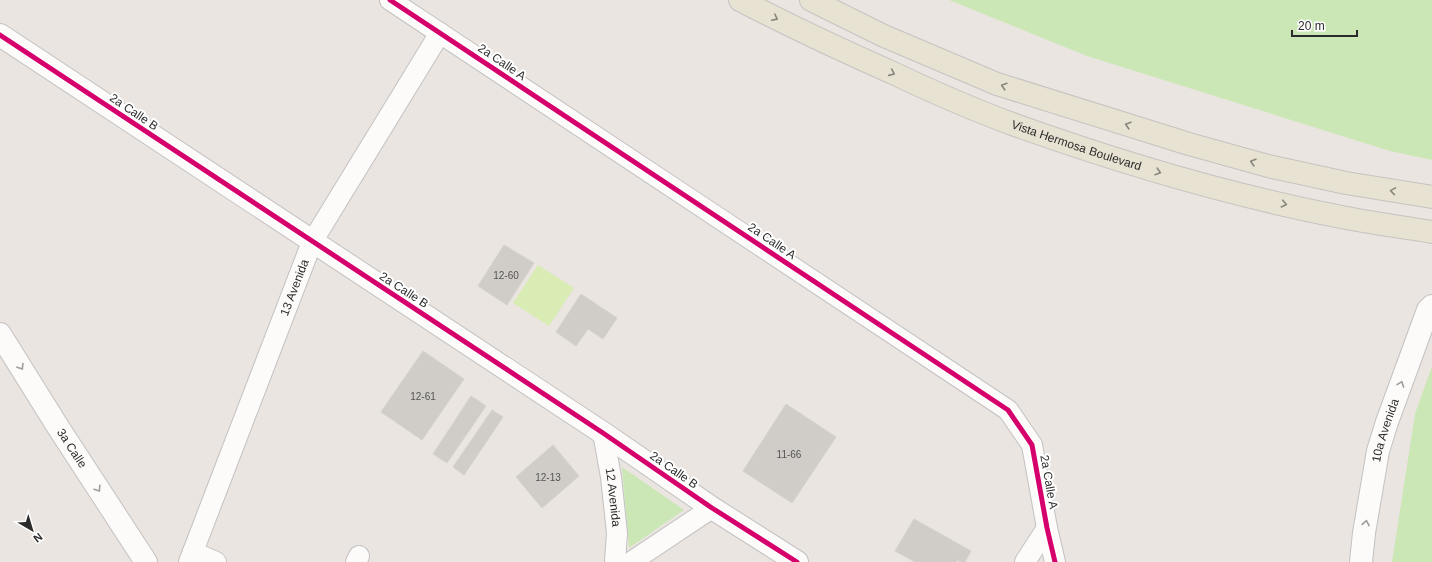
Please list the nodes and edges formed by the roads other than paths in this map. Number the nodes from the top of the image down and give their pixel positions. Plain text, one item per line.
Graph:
1 (390, 0) edge
2 (740, 0) edge
3 (811, 0) edge
4 (440, 33) junction
5 (0, 35) edge
6 (1432, 197) edge
7 (1432, 232) edge
8 (312, 242) junction
9 (1432, 306) edge
10 (0, 334) edge
11 (603, 433) junction
12 (712, 508) junction
13 (1047, 528) junction
14 (191, 557) edge
15 (146, 562) edge
16 (216, 562) edge
17 (615, 562) edge
18 (630, 562) edge
19 (797, 562) edge
20 (1025, 562) edge
21 (1055, 562) edge
22 (1361, 562) edge

1 - 4 street, 2a Calle A
2 -> 7 main road, Vista Hermosa Boulevard
6 -> 3 main road
4 - 8 street, 13 Avenida
4 - 13 street, 2a Calle A
5 - 8 street, 2a Calle B
8 - 11 street, 2a Calle B
8 - 14 street, 13 Avenida
22 -> 9 street, 10a Avenida
10 -> 15 street, 3a Calle
11 - 12 street, 2a Calle B
11 - 17 street, 12 Avenida
12 - 18 street
12 - 19 street, 2a Calle B
13 - 20 street
13 - 21 street, 2a Calle A
14 - 16 street

